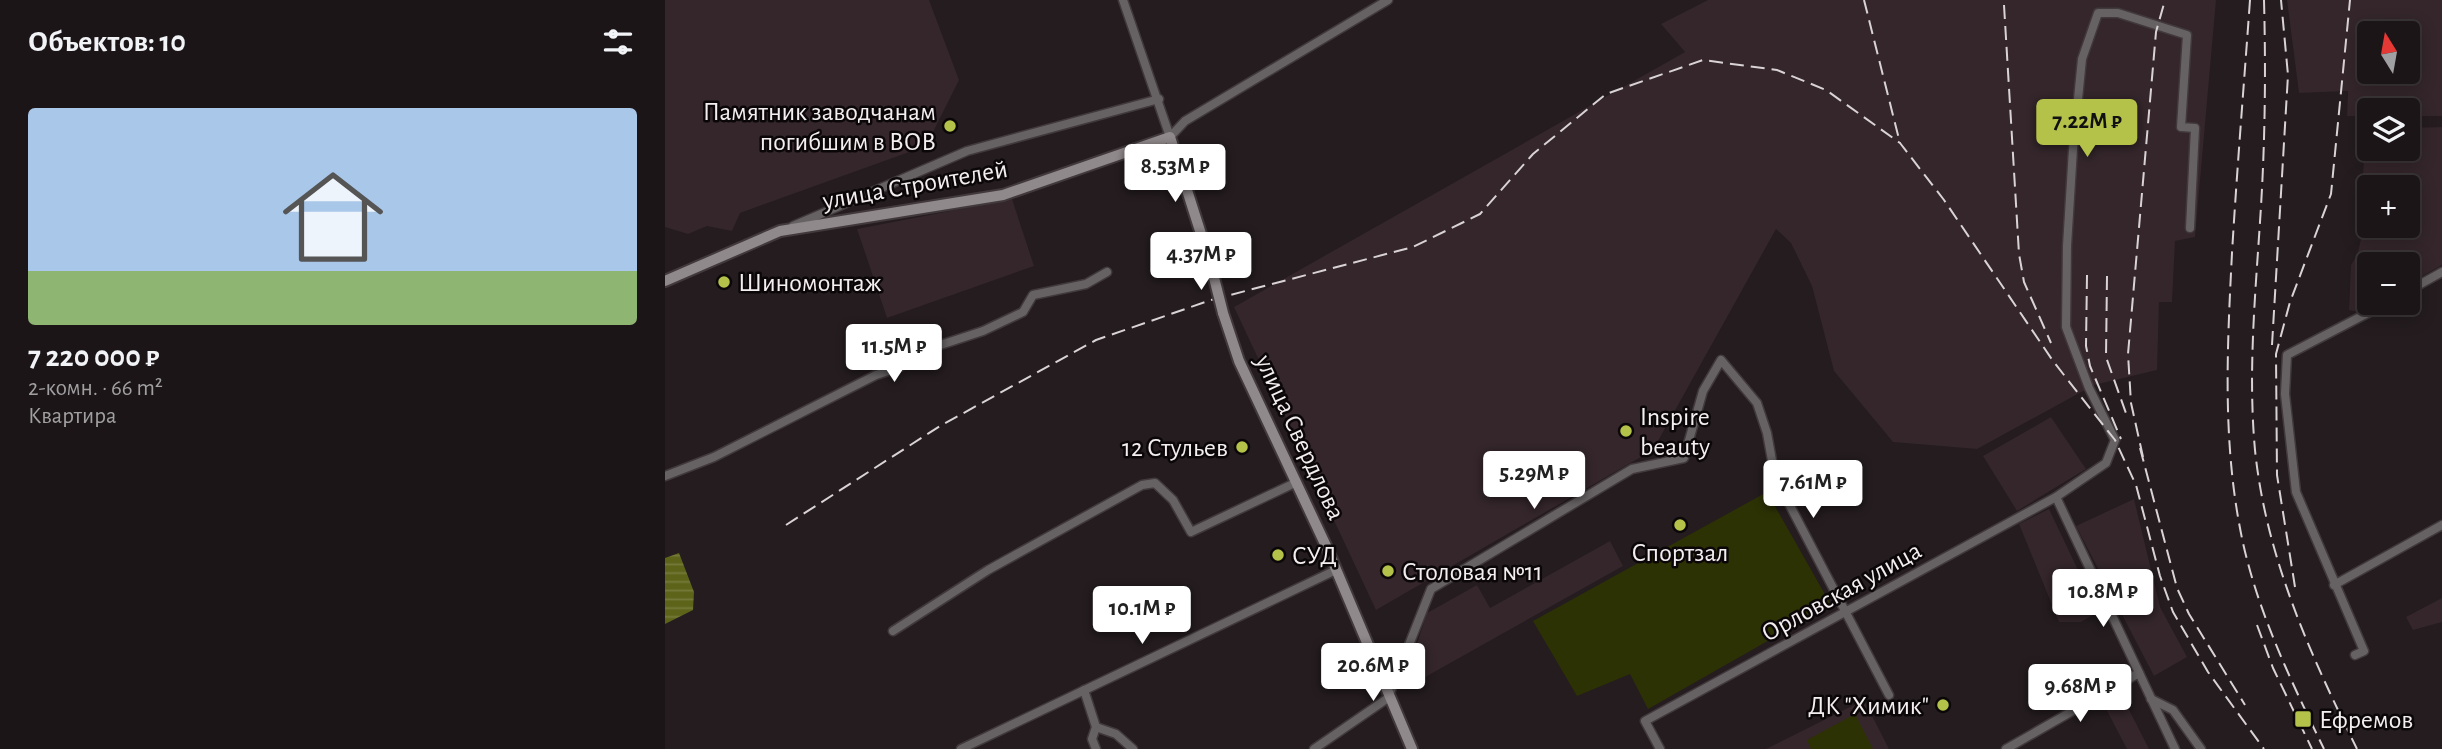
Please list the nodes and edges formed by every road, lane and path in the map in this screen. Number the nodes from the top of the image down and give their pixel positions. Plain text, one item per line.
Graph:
1 (1123, 0) edge
2 (1388, 0) edge
3 (1159, 99) junction
4 (1170, 137) junction
5 (2190, 228) dead end
6 (780, 232) junction
7 (1107, 272) dead end
8 (2442, 272) edge
9 (665, 281) edge
10 (2420, 284) edge
11 (2365, 315) edge
12 (665, 476) edge
13 (1297, 482) junction
14 (2056, 497) junction
15 (2442, 525) edge
16 (1336, 570) junction
17 (2334, 585) junction
18 (1845, 613) junction
19 (893, 631) dead end
20 (2355, 655) dead end
21 (2139, 673) junction
22 (1084, 690) junction
23 (1889, 695) dead end
24 (1388, 698) junction
25 (2151, 699) junction
26 (1097, 727) junction
27 (961, 749) edge
28 (1096, 749) edge
29 (1133, 749) edge
30 (1314, 749) edge
31 (1412, 749) edge
32 (1660, 749) edge
33 (2006, 749) edge
34 (2175, 749) edge
35 (2201, 749) edge

1 - 3 street
2 - 4 street, улица Строителей
3 - 4 street
3 - 6 street
4 - 6 main road, улица Строителей
4 - 13 main road, улица Свердлова, bridge
5 - 14 street, Орловская улица
6 - 9 main road, улица Строителей
7 - 12 street
8 - 10 street
11 - 17 street
13 - 16 main road, улица Свердлова
13 - 19 street
14 - 18 street, Орловская улица
14 - 21 street
15 - 17 street
16 - 22 street
16 - 24 main road, улица Свердлова
17 - 20 street
18 - 23 street
18 - 24 street
18 - 32 street, Орловская улица
21 - 25 street
21 - 33 street
22 - 26 street
22 - 27 street
24 - 30 street
24 - 31 main road, улица Свердлова
25 - 34 street
25 - 35 street
26 - 28 street
26 - 29 street

